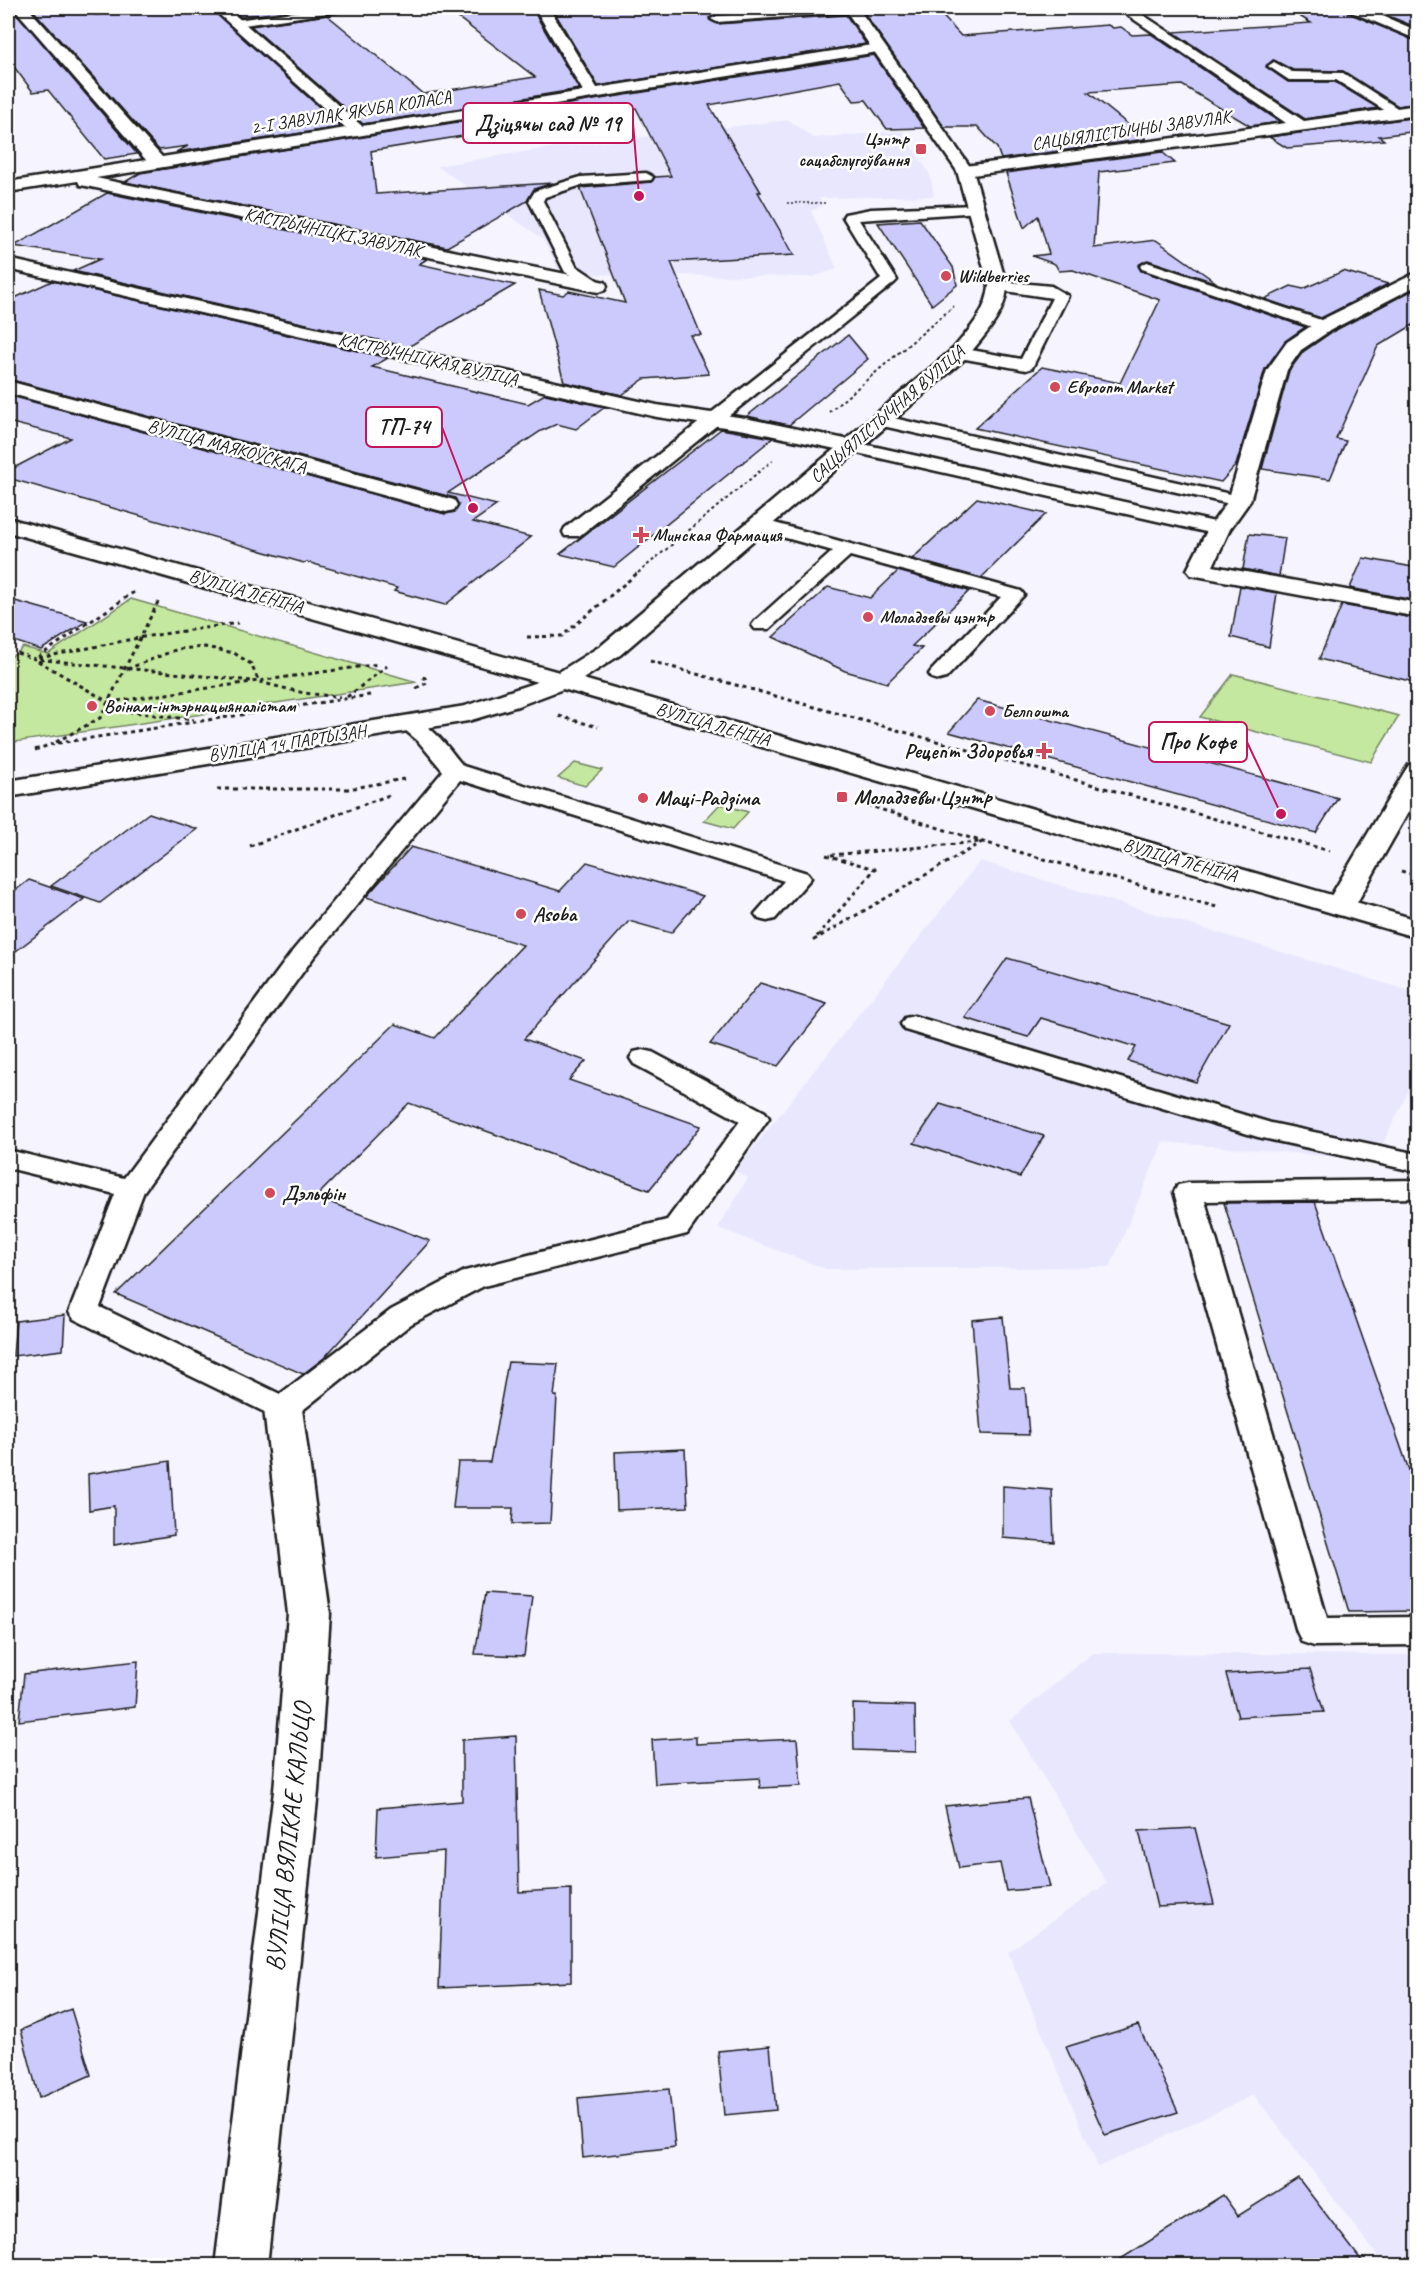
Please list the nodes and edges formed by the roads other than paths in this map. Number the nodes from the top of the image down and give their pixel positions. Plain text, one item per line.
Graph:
1 (21, 8) edge
2 (219, 8) edge
3 (342, 8) edge
4 (542, 8) edge
5 (851, 8) edge
6 (1354, 8) edge
7 (1134, 13) dead end
8 (717, 19) dead end
9 (237, 23) junction
10 (1418, 36) edge
11 (878, 48) junction
12 (1274, 66) dead end
13 (592, 93) junction
14 (1418, 110) edge
15 (1400, 113) junction
16 (1303, 127) junction
17 (359, 131) junction
18 (158, 163) junction
19 (965, 171) junction
20 (646, 177) dead end
21 (68, 178) junction
22 (8, 187) edge
23 (975, 209) junction
24 (8, 264) edge
25 (1147, 266) dead end
26 (1418, 277) edge
27 (598, 286) joint
28 (998, 286) junction
29 (1324, 326) junction
30 (960, 353) junction
31 (8, 387) edge
32 (714, 418) junction
33 (880, 420) junction
34 (850, 446) junction
35 (1239, 501) junction
36 (446, 505) dead end
37 (8, 525) edge
38 (760, 525) junction
39 (1219, 529) junction
40 (572, 532) dead end
41 (846, 549) junction
42 (1418, 610) edge
43 (762, 625) dead end
44 (939, 674) dead end
45 (562, 681) junction
46 (409, 724) junction
47 (455, 771) junction
48 (1418, 771) edge
49 (8, 789) edge
50 (1340, 906) junction
51 (767, 914) dead end
52 (1418, 929) edge
53 (914, 1024) dead end
54 (643, 1058) dead end
55 (8, 1160) edge
56 (1418, 1163) edge
57 (131, 1189) junction
58 (1418, 1189) edge
59 (283, 1409) junction
60 (1418, 1631) edge
61 (242, 2265) edge

1 - 18 street
2 - 9 street
3 - 9 lane
4 - 13 street
5 - 8 lane
5 - 11 street
6 - 10 street
7 - 16 street, САЦЫЯЛІСТЫЧНЫ ЗАВУЛАК
9 - 17 street
11 - 13 street, 2-І ЗАВУЛАК ЯКУБА КОЛАСА
11 - 19 street
12 - 15 lane
13 - 17 street, 2-І ЗАВУЛАК ЯКУБА КОЛАСА
14 - 15 street, САЦЫЯЛІСТЫЧНЫ ЗАВУЛАК
15 - 16 street, САЦЫЯЛІСТЫЧНЫ ЗАВУЛАК
16 - 19 street, САЦЫЯЛІСТЫЧНЫ ЗАВУЛАК
17 - 18 street, 2-І ЗАВУЛАК ЯКУБА КОЛАСА
18 - 21 street, 2-І ЗАВУЛАК ЯКУБА КОЛАСА
19 - 23 street
20 - 27 lane
21 - 22 street, 2-І ЗАВУЛАК ЯКУБА КОЛАСА
21 - 27 street, КАСТРЫЧНІЦКІ ЗАВУЛАК
23 - 28 street
23 - 32 lane
24 - 32 street, КАСТРЫЧНІЦКАЯ ВУЛІЦА
25 - 29 lane
26 - 29 street
28 - 30 street, САЦЫЯЛІСТЫЧНАЯ ВУЛІЦА
28 - 30 lane
29 - 35 street
30 - 33 street, САЦЫЯЛІСТЫЧНАЯ ВУЛІЦА
31 - 36 street, ВУЛІЦА МАЯКОЎСКАГА
32 - 34 street, КАСТРЫЧНІЦКАЯ ВУЛІЦА
32 - 40 lane
33 - 34 street, САЦЫЯЛІСТЫЧНАЯ ВУЛІЦА
33 - 35 lane
34 - 38 street, САЦЫЯЛІСТЫЧНАЯ ВУЛІЦА
34 - 39 lane
35 - 39 street
37 - 45 street, ВУЛІЦА ЛЕНІНА
38 - 41 lane
38 - 45 street, САЦЫЯЛІСТЫЧНАЯ ВУЛІЦА
39 - 42 street
41 - 43 lane
41 - 44 lane
45 - 46 street, ВУЛІЦА 14 ПАРТЫЗАН
45 - 50 street, ВУЛІЦА ЛЕНІНА
46 - 47 lane
46 - 49 street, ВУЛІЦА 14 ПАРТЫЗАН
47 - 51 lane
47 - 57 lane
48 - 50 street
50 - 52 street, ВУЛІЦА ЛЕНІНА
53 - 56 lane
54 - 59 lane
55 - 57 lane
57 - 59 lane
58 - 60 lane
59 - 61 street, ВУЛІЦА ВЯЛІКАЕ КАЛЬЦО

